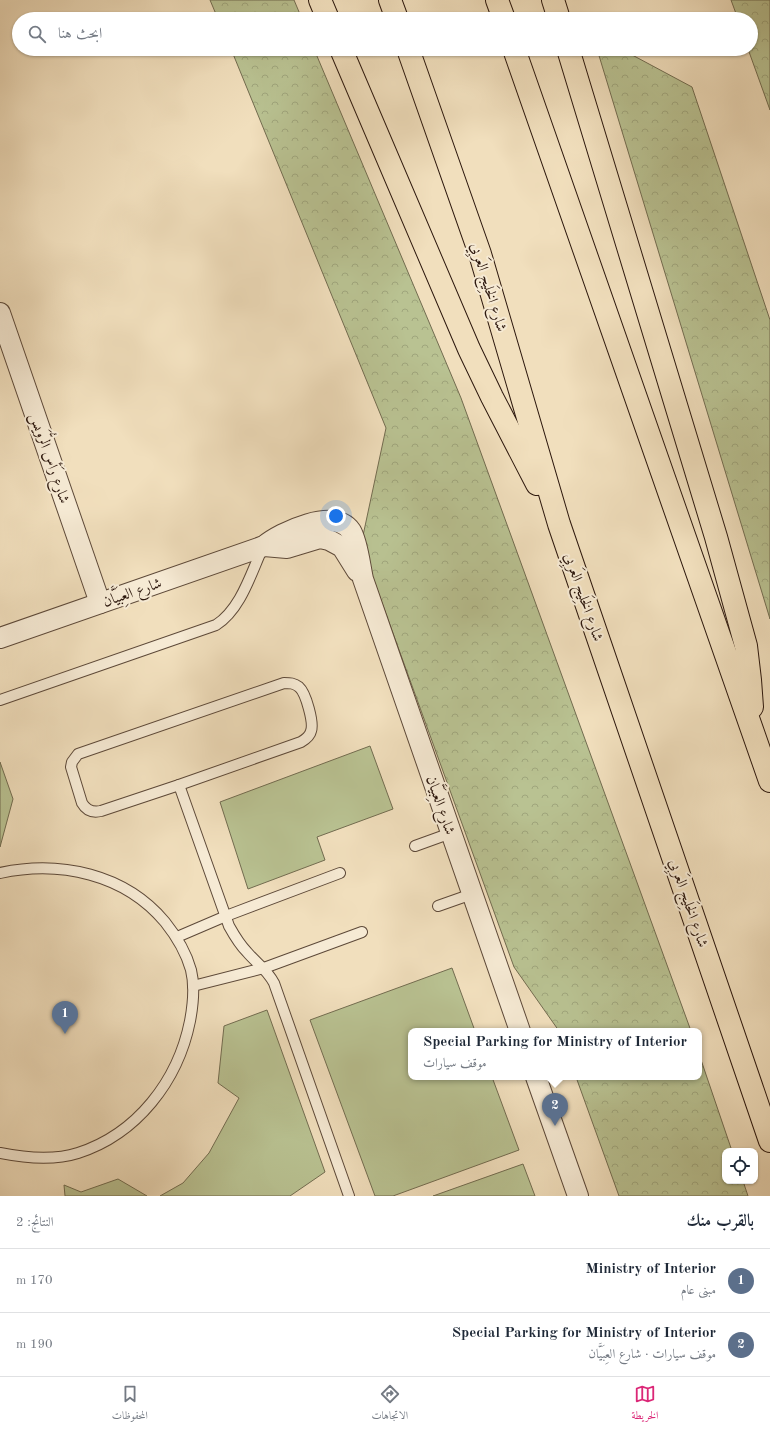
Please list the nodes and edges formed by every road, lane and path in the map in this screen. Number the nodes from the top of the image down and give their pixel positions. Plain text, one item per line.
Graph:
1 (320, 0) edge
2 (390, 0) edge
3 (497, 0) edge
4 (553, 0) edge
5 (325, 12) edge
6 (394, 12) edge
7 (501, 12) edge
8 (557, 12) edge
9 (344, 56) edge
10 (410, 56) edge
11 (516, 56) edge
12 (570, 56) edge
13 (0, 313) edge
14 (559, 524) junction
15 (264, 546) junction
16 (100, 603) junction
17 (0, 638) edge
18 (0, 700) edge
19 (754, 734) junction
20 (770, 781) edge
21 (179, 785) junction
22 (451, 833) junction
23 (415, 846) dead end
24 (0, 873) edge
25 (340, 873) dead end
26 (472, 894) junction
27 (438, 906) dead end
28 (226, 916) junction
29 (362, 932) dead end
30 (178, 937) junction
31 (264, 968) junction
32 (193, 986) junction
33 (519, 1028) edge
34 (537, 1080) edge
35 (770, 1141) edge
36 (0, 1153) edge
37 (349, 1196) edge
38 (578, 1196) edge

1 - 5 highway
2 - 6 highway
3 - 7 highway
4 - 8 highway
9 - 14 highway
10 - 14 highway, شارع الخَلِيج العَربِي
11 - 19 highway
12 - 19 highway
13 - 16 street, شارع رَأس الرُّوَيس
14 - 35 highway, شارع الخَلِيج العَربِي
15 - 16 street, شارع العِبَيَّان
15 - 18 lane
15 - 22 street, شارع العِبَيَّان
16 - 17 street, شارع العِبَيَّان
19 - 20 highway
21 - 21 lane
21 - 28 lane
22 - 23 lane
22 - 26 street, شارع العِبَيَّان
24 - 30 lane
25 - 28 lane
26 - 27 lane
26 - 33 street, شارع العِبَيَّان
28 - 30 lane
28 - 31 lane
29 - 31 lane
30 - 32 lane
31 - 32 lane
31 - 37 lane
32 - 36 lane
34 - 38 street

